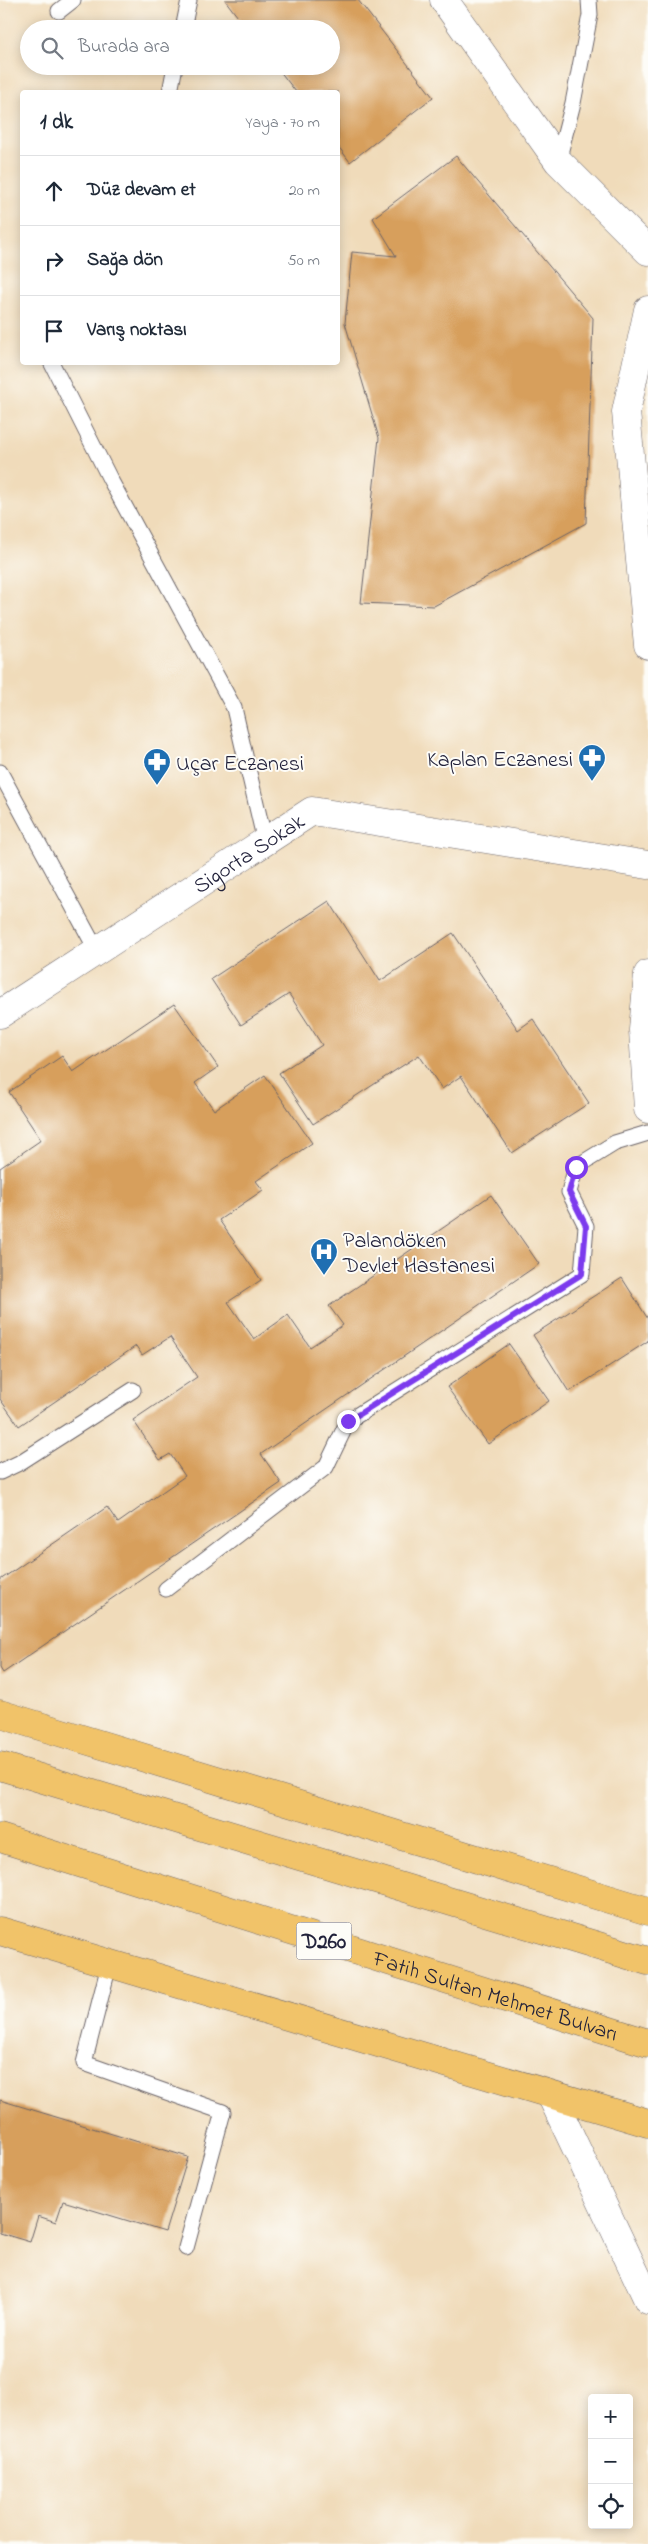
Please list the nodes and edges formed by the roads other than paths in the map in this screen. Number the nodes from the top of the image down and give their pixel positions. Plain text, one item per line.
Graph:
1 (73, 0) edge
2 (189, 0) edge
3 (444, 0) edge
4 (589, 0) edge
5 (59, 11) dead end
6 (185, 20) edge
7 (173, 75) edge
8 (170, 90) edge
9 (558, 161) junction
10 (648, 251) edge
11 (648, 310) edge
12 (53, 365) edge
13 (648, 645) edge
14 (0, 772) edge
15 (265, 842) junction
16 (648, 865) edge
17 (97, 951) junction
18 (648, 974) edge
19 (0, 1014) edge
20 (648, 1109) edge
21 (648, 1133) edge
22 (133, 1390) dead end
23 (0, 1472) edge
24 (166, 1589) dead end
25 (0, 1714) edge
26 (0, 1766) edge
27 (0, 1838) edge
28 (648, 1911) edge
29 (0, 1931) edge
30 (648, 1962) edge
31 (109, 1965) junction
32 (648, 2043) edge
33 (551, 2095) junction
34 (648, 2124) edge
35 (186, 2248) dead end
36 (648, 2300) edge

1 - 5 lane
2 - 6 lane
3 - 9 street
4 - 9 lane
7 - 8 lane
9 - 10 street
11 - 13 street
12 - 15 lane
14 - 17 lane
15 - 16 street, Sigorta Sokak
15 - 17 street, Sigorta Sokak
17 - 19 street, Sigorta Sokak
18 - 20 street
21 - 24 lane
22 - 23 lane
25 - 28 highway
26 - 30 highway
27 - 32 highway, Fatih Sultan Mehmet Bulvarı / D260
29 - 31 highway
31 - 33 highway
31 - 35 lane
33 - 34 highway
33 - 36 street

